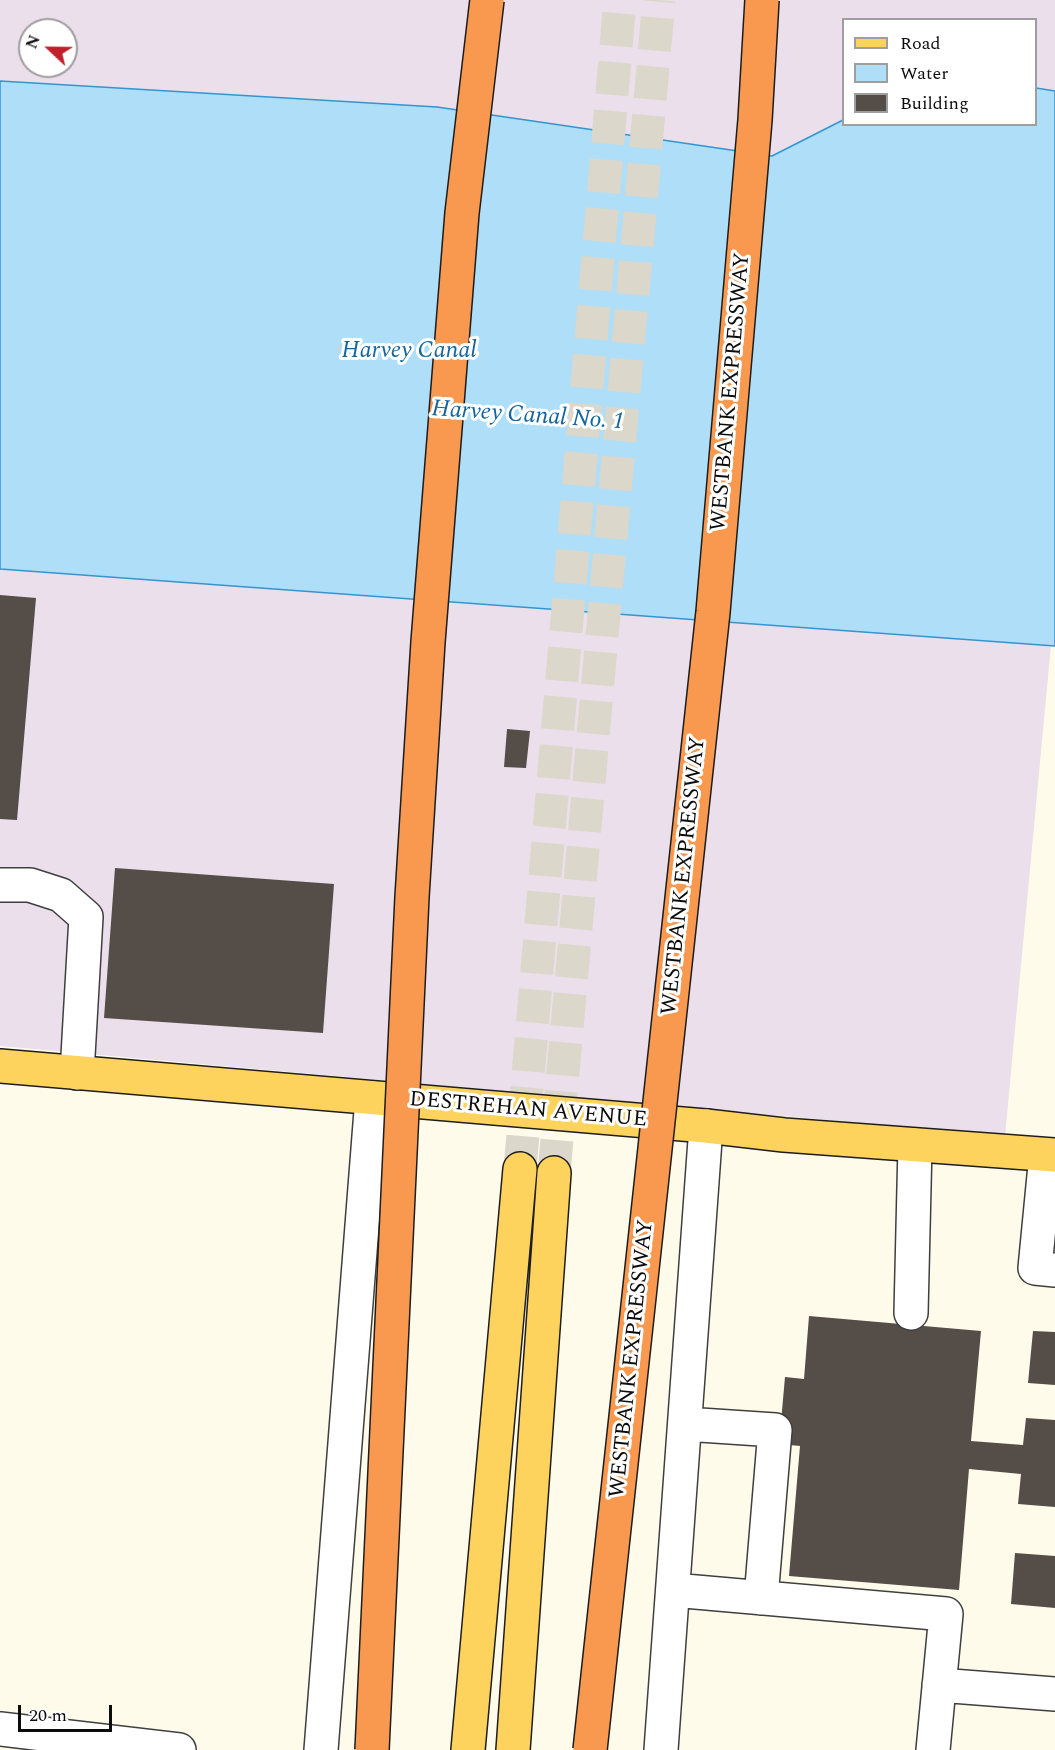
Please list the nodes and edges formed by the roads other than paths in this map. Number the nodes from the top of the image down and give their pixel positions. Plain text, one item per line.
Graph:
1 (487, 0) edge
2 (762, 0) edge
3 (0, 885) edge
4 (0, 1066) edge
5 (77, 1073) junction
6 (372, 1098) junction
7 (706, 1126) junction
8 (915, 1145) junction
9 (1051, 1155) edge
10 (520, 1169) tunnel mouth
11 (554, 1173) tunnel mouth
12 (1055, 1270) edge
13 (911, 1313) dead end
14 (685, 1424) junction
15 (673, 1590) junction
16 (761, 1598) junction
17 (939, 1685) junction
18 (1055, 1694) edge
19 (0, 1729) edge
20 (136, 1748) edge
21 (179, 1750) edge
22 (321, 1750) edge
23 (372, 1750) edge
24 (468, 1750) edge
25 (513, 1750) edge
26 (590, 1750) edge
27 (661, 1750) edge
28 (933, 1750) edge

1 - 23 highway, bridge
2 - 26 highway, WESTBANK EXPRESSWAY, bridge
3 - 5 street
4 - 5 main road, DESTREHAN AVENUE
5 - 6 main road, DESTREHAN AVENUE
6 - 7 main road, DESTREHAN AVENUE
6 - 22 street
7 - 8 main road, DESTREHAN AVENUE
7 - 14 street
8 - 9 main road, DESTREHAN AVENUE
8 - 13 street
9 - 12 street
10 - 24 main road
11 - 25 main road
14 - 15 street
14 - 16 street
15 - 16 street
15 - 27 street
16 - 17 street
17 - 18 street
17 - 28 street
19 - 20 street
20 - 21 street

